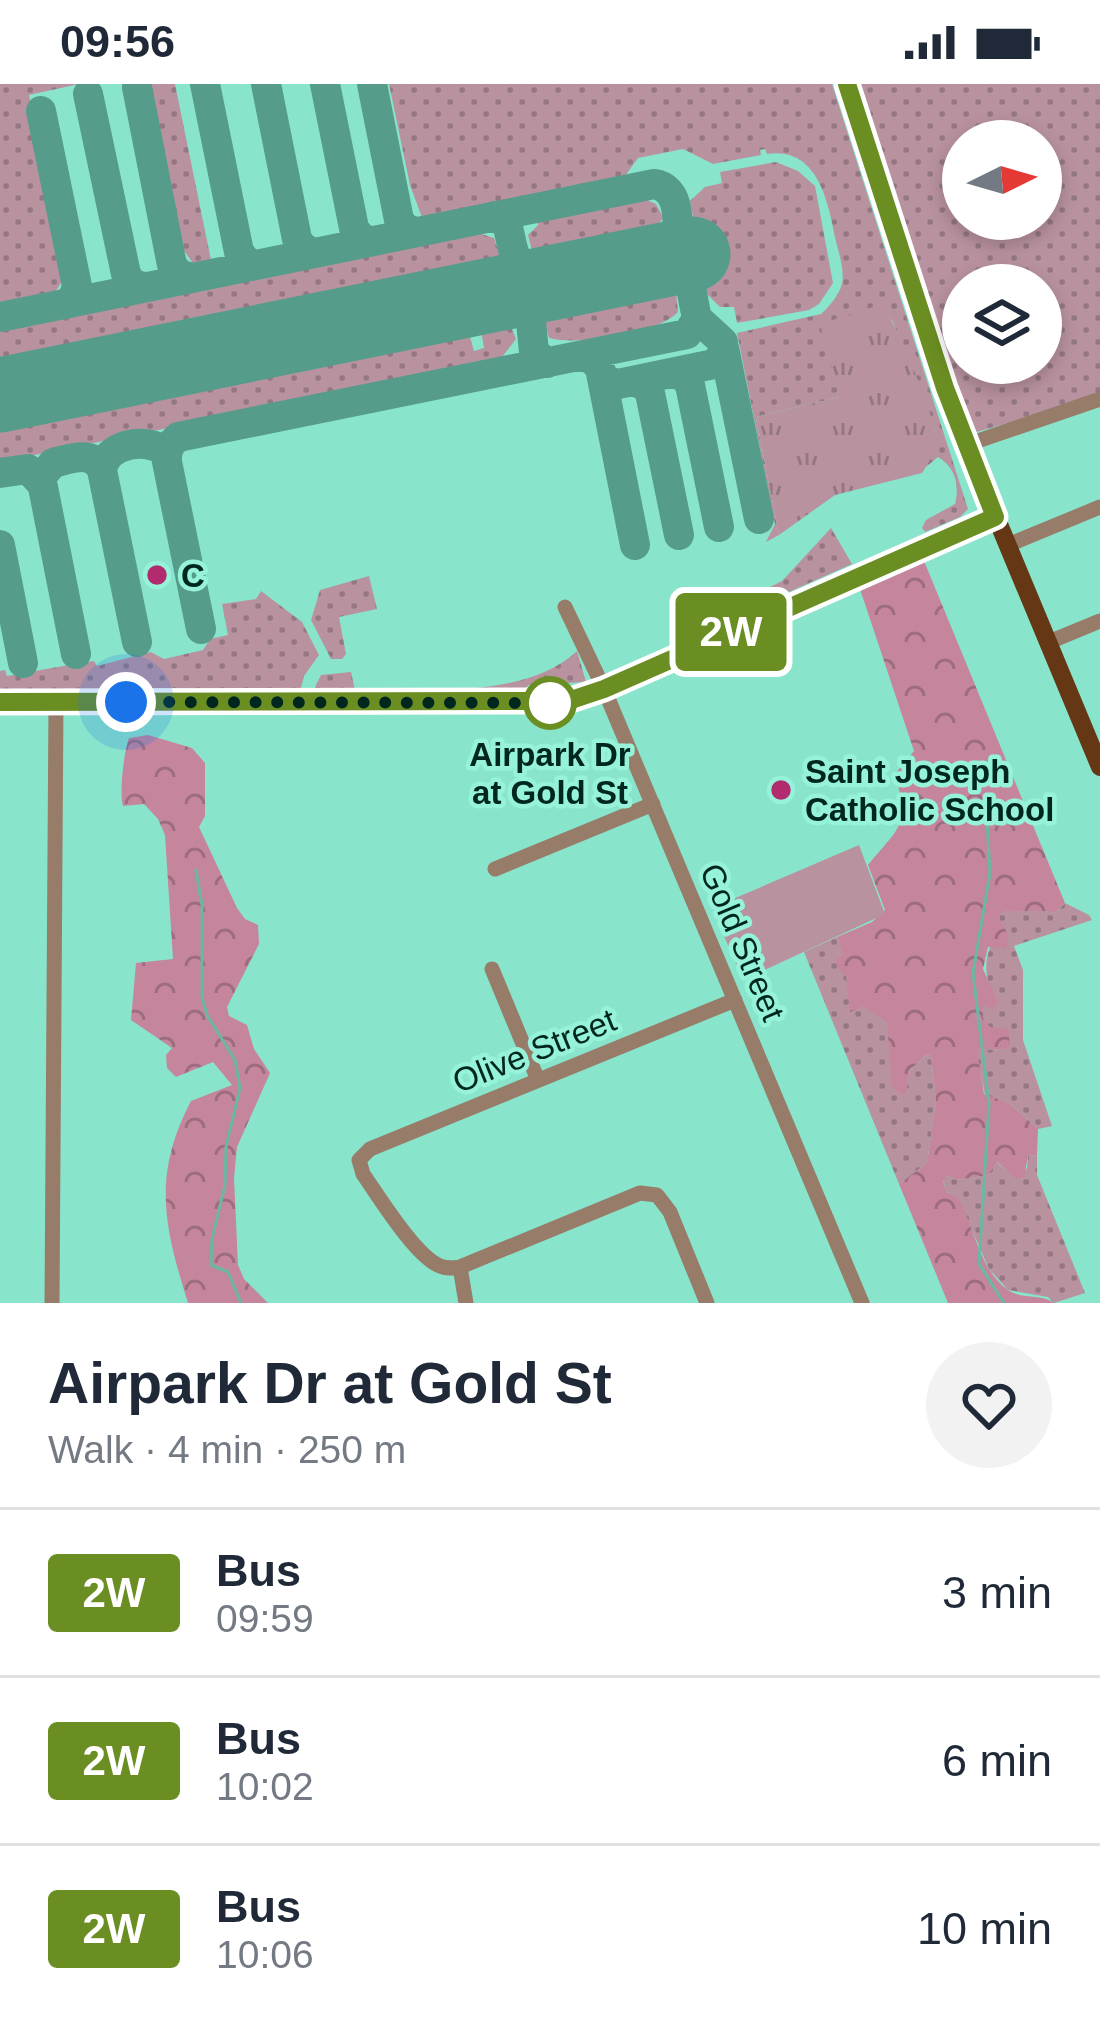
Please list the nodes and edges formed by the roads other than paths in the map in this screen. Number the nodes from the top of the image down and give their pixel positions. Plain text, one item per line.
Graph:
1 (847, 84) edge
2 (1100, 399) edge
3 (966, 445) junction
4 (1100, 507) edge
5 (995, 517) junction
6 (1008, 544) junction
7 (565, 607) dead end
8 (1100, 621) edge
9 (1049, 642) junction
10 (604, 689) junction
11 (0, 702) edge
12 (56, 703) junction
13 (1095, 739) edge
14 (1100, 767) edge
15 (653, 804) junction
16 (495, 869) dead end
17 (492, 968) dead end
18 (735, 1000) junction
19 (538, 1080) junction
20 (460, 1267) junction
21 (52, 1303) edge
22 (466, 1303) edge
23 (707, 1303) edge
24 (862, 1303) edge

1 - 3 main road
2 - 3 street
3 - 5 main road
4 - 6 street
5 - 6 main road
5 - 10 street
6 - 9 main road
7 - 10 street, Gold Street
8 - 9 street
9 - 13 main road
10 - 12 street
10 - 15 street, Gold Street
11 - 12 street
12 - 21 street
13 - 14 main road
15 - 16 street
15 - 18 street, Gold Street
17 - 19 street
18 - 19 street, Olive Street
18 - 24 street, Gold Street
19 - 20 street, Olive Street
20 - 22 street
20 - 23 street

